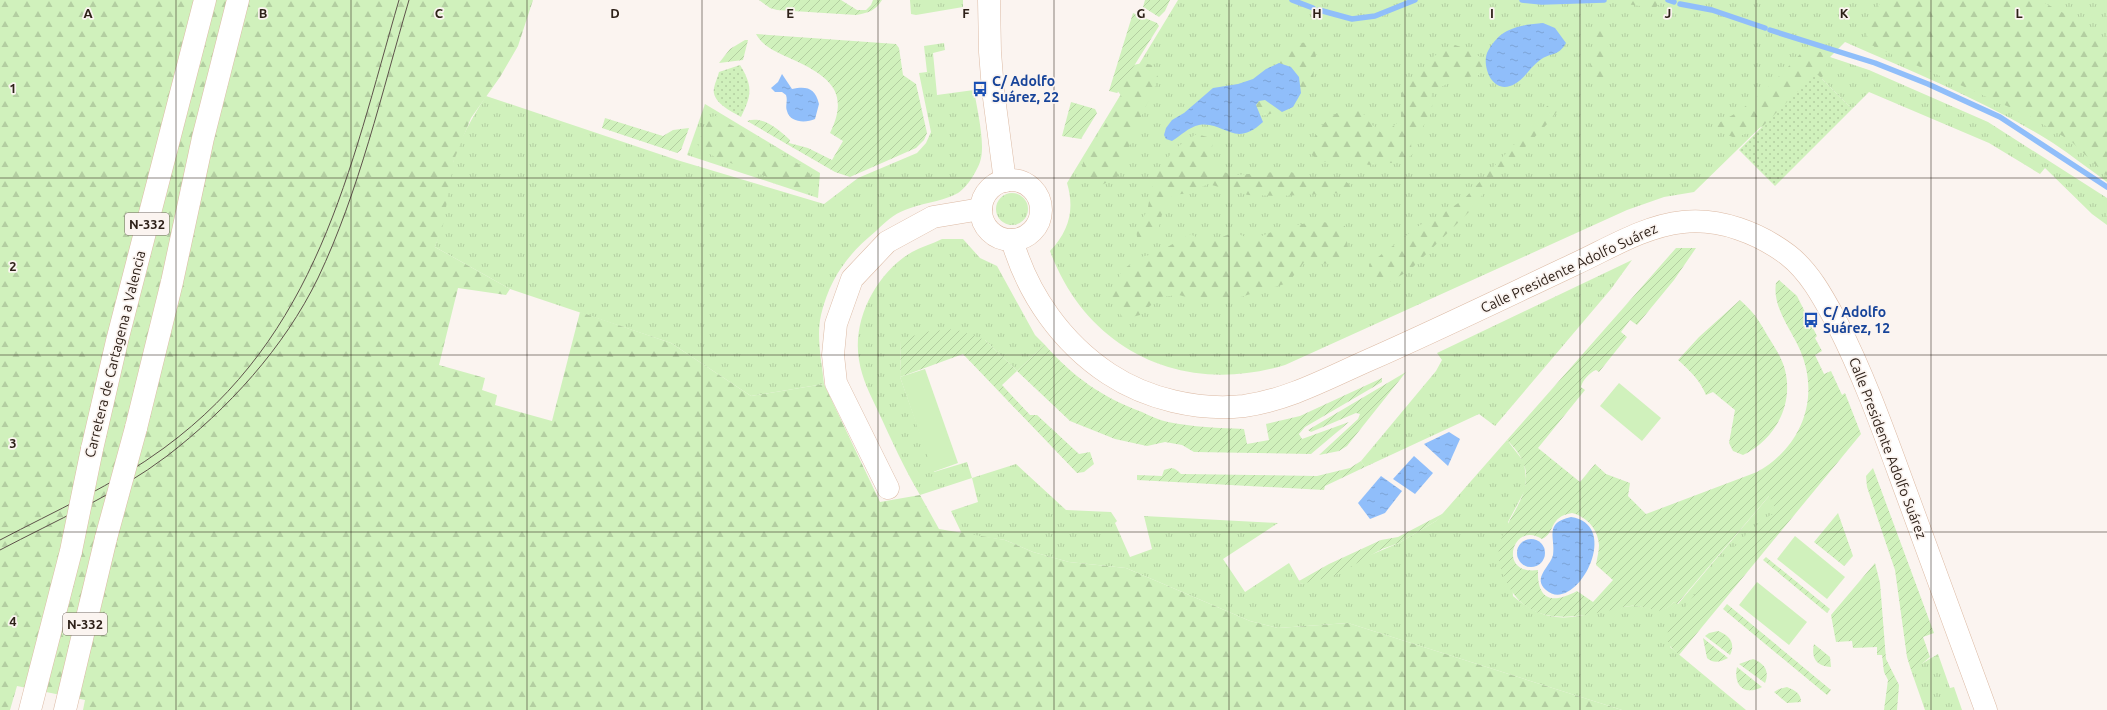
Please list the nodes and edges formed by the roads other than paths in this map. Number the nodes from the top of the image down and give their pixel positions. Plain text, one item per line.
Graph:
1 (205, 0) edge
2 (238, 0) edge
3 (989, 0) edge
4 (1005, 181) junction
5 (981, 209) junction
6 (1012, 240) junction
7 (888, 488) dead end
8 (30, 710) edge
9 (65, 710) edge
10 (1986, 710) edge

1 - 8 main road, Carretera de Cartagena a Valencia / N-332, bridge
2 - 9 main road, N-332, bridge
3 - 4 main road
4 - 5 main road
4 - 6 main road
5 - 6 main road
5 - 7 main road
6 - 10 main road, Calle Presidente Adolfo Suárez

